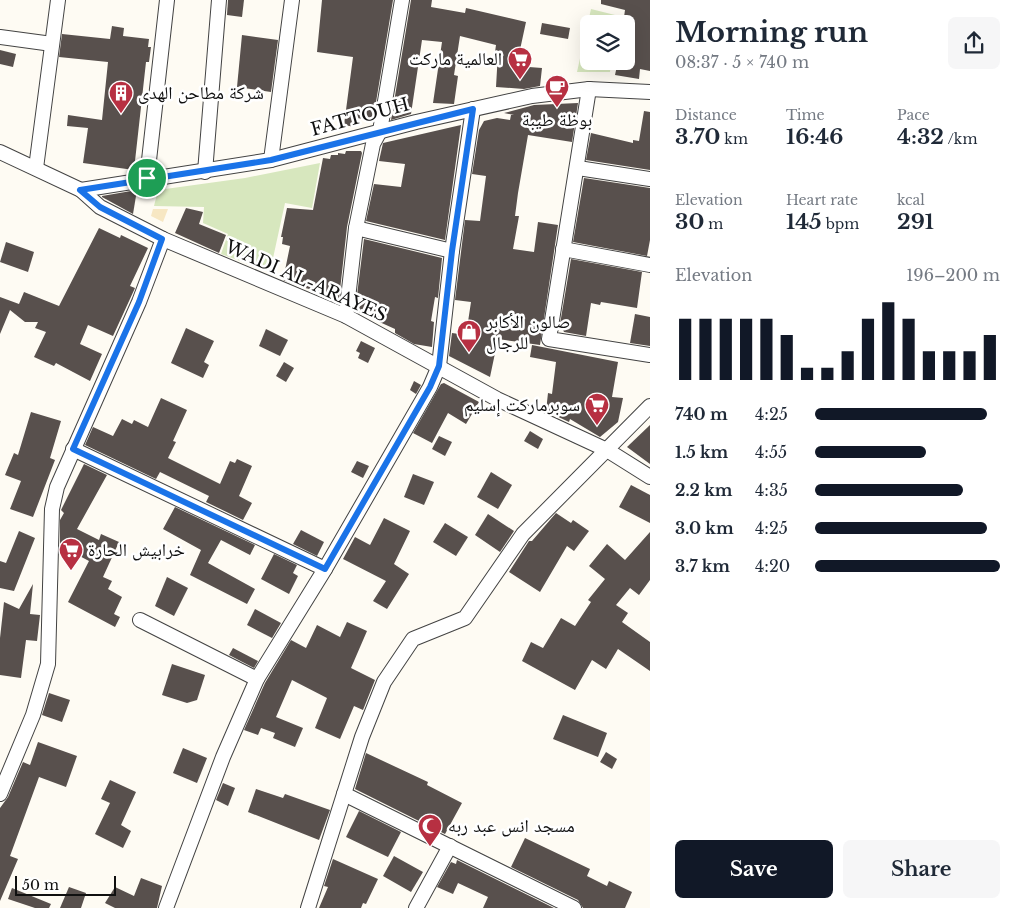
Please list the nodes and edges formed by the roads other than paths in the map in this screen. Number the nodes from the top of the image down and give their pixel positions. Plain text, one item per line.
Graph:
1 (58, 0) edge
2 (167, 0) edge
3 (219, 0) edge
4 (292, 0) edge
5 (402, 0) edge
6 (0, 36) edge
7 (52, 44) junction
8 (589, 90) junction
9 (650, 92) edge
10 (473, 109) junction
11 (380, 131) junction
12 (0, 152) edge
13 (271, 160) junction
14 (578, 168) junction
15 (42, 171) junction
16 (205, 172) junction
17 (147, 178) junction
18 (650, 180) edge
19 (80, 190) junction
20 (356, 228) junction
21 (162, 239) junction
22 (563, 249) junction
23 (452, 251) junction
24 (650, 265) edge
25 (346, 316) junction
26 (650, 356) edge
27 (439, 366) junction
28 (650, 406) edge
29 (73, 449) junction
30 (608, 450) junction
31 (650, 477) edge
32 (325, 569) junction
33 (140, 620) dead end
34 (256, 679) junction
35 (0, 794) edge
36 (344, 794) junction
37 (450, 846) junction
38 (166, 908) edge
39 (308, 908) edge
40 (416, 908) edge
41 (574, 908) edge

1 - 7 street
2 - 17 street
3 - 16 street
4 - 13 street
5 - 11 street
6 - 7 street
7 - 15 street
8 - 9 street, FATTOUH
8 - 10 street, FATTOUH
8 - 14 street
10 - 11 street, FATTOUH
10 - 23 street
11 - 13 street, FATTOUH
11 - 20 street
12 - 15 street
13 - 16 street, FATTOUH
14 - 18 street
14 - 22 street
15 - 19 street, WADI AL-ARAYES
16 - 17 street, FATTOUH
17 - 19 street, FATTOUH
19 - 21 street, WADI AL-ARAYES
20 - 23 street
20 - 25 street
21 - 25 street, WADI AL-ARAYES
21 - 29 street
22 - 24 street
22 - 26 street
23 - 27 street
25 - 27 street, WADI AL-ARAYES
27 - 30 street, WADI AL-ARAYES
27 - 32 street
28 - 30 street
29 - 32 street
29 - 35 street
30 - 31 street, WADI AL-ARAYES
30 - 36 street
32 - 34 street
33 - 34 street
34 - 38 street
36 - 37 street
36 - 39 street
37 - 40 street
37 - 41 street

